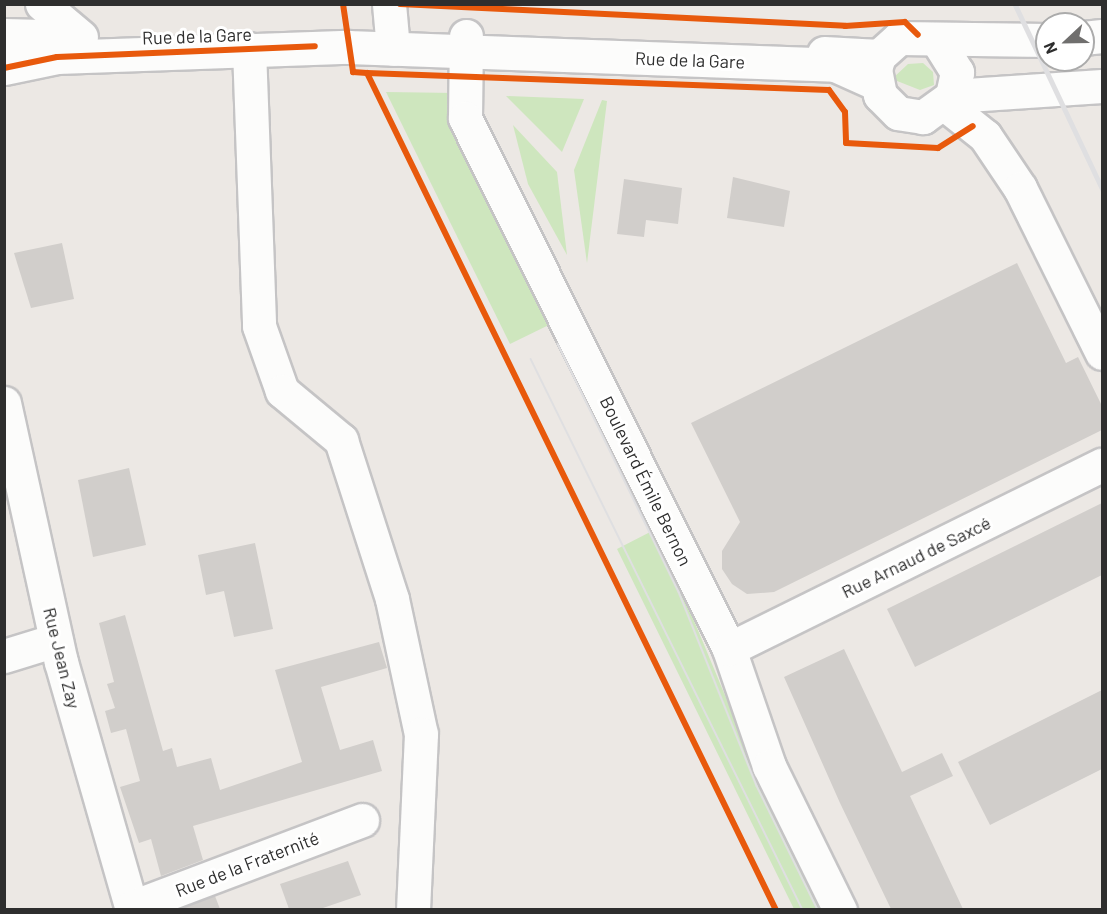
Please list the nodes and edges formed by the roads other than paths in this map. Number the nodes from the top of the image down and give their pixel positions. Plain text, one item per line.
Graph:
1 (42, 4) edge
2 (392, 29) edge
3 (4, 34) edge
4 (81, 38) junction
5 (937, 40) junction
6 (1035, 40) edge
7 (466, 44) junction
8 (249, 49) junction
9 (4, 68) edge
10 (877, 70) junction
11 (1102, 86) edge
12 (949, 101) junction
13 (1102, 353) edge
14 (4, 403) edge
15 (1102, 465) edge
16 (12, 472) edge
17 (56, 640) junction
18 (729, 649) junction
19 (4, 656) edge
20 (362, 820) dead end
21 (132, 908) edge
22 (413, 909) edge
23 (840, 909) edge

1 - 4 street
2 - 4 street, Rue de la Gare
2 - 7 street, Rue de la Gare
2 - 8 street, Rue de la Gare
3 - 4 street, Rue de la Gare
5 - 6 street
5 - 10 street
5 - 12 street
7 - 10 street, Rue de la Gare
7 - 18 street, Boulevard Émile Bernon
8 - 9 street, Rue de la Gare
8 - 22 street
10 - 12 street
11 - 12 street
12 - 13 street
14 - 16 street, Rue Jean Zay
15 - 18 street, Rue Arnaud de Saxcé
16 - 17 street, Rue Jean Zay
17 - 19 street
17 - 21 street, Rue Jean Zay
18 - 23 street, Boulevard Émile Bernon
20 - 21 street, Rue de la Fraternité

